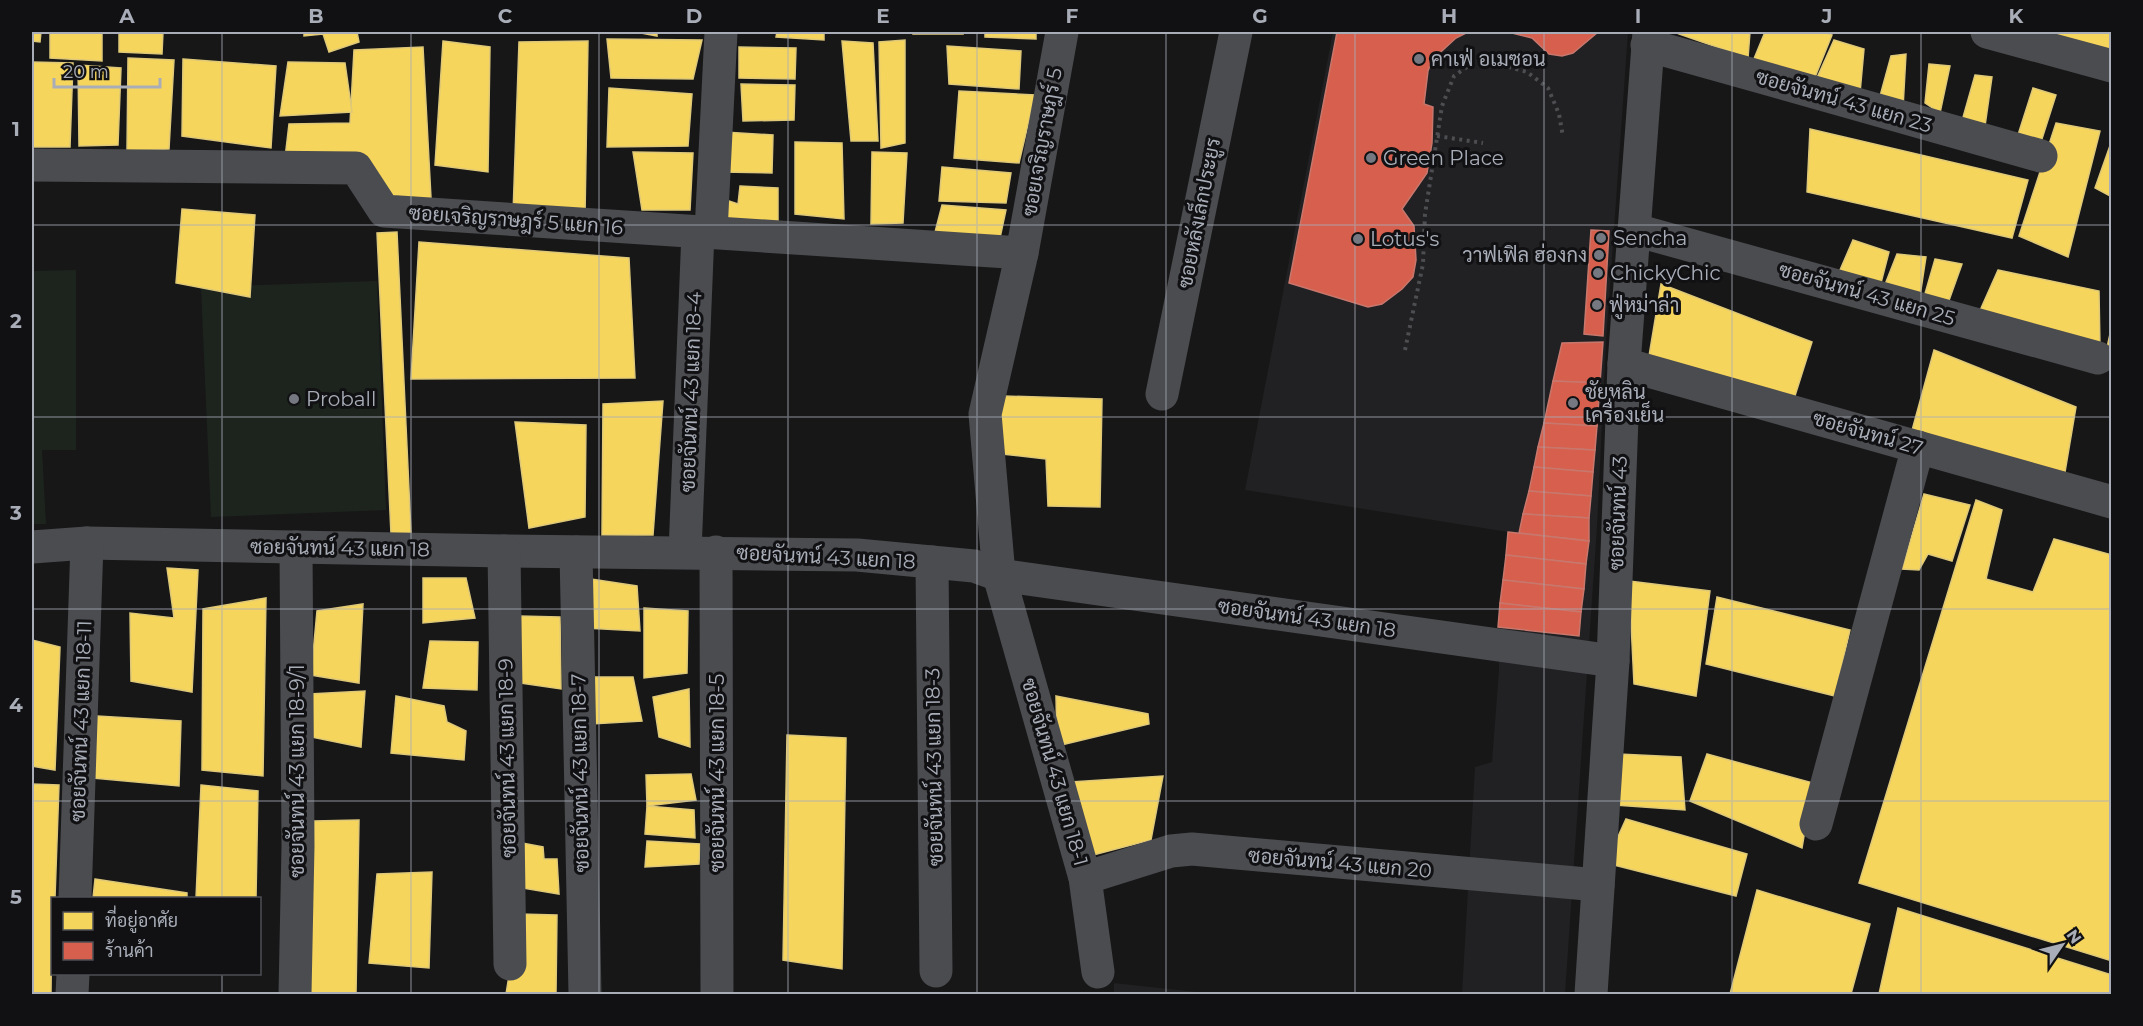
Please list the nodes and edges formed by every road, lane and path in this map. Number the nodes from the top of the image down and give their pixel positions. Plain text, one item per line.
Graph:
1 (722, 32) edge
2 (1062, 32) edge
3 (1236, 32) edge
4 (1987, 32) edge
5 (1648, 38) edge
6 (2112, 66) edge
7 (1437, 136) junction
8 (1563, 136) dead end
9 (1483, 143) dead end
10 (2041, 156) dead end
11 (32, 165) edge
12 (1635, 230) junction
13 (705, 232) junction
14 (1022, 253) junction
15 (1405, 350) dead end
16 (2098, 358) dead end
17 (1624, 364) junction
18 (1162, 394) dead end
19 (1918, 447) junction
20 (2112, 502) edge
21 (87, 543) junction
22 (32, 547) edge
23 (296, 547) junction
24 (504, 551) junction
25 (576, 552) junction
26 (701, 552) junction
27 (932, 562) junction
28 (999, 575) junction
29 (1613, 661) junction
30 (1816, 824) dead end
31 (1085, 878) junction
32 (1598, 885) junction
33 (75, 897) edge
34 (510, 964) dead end
35 (936, 971) dead end
36 (73, 975) edge
37 (1099, 984) edge
38 (72, 994) edge
39 (295, 994) edge
40 (585, 994) edge
41 (717, 994) edge
42 (1591, 994) edge

1 - 13 street, ซอยจันทน์ 43 แยก 18-4
2 - 14 street, ซอยเจริญราษฎร์ 5
3 - 18 street, ซอยหลังเล็กประยูร
4 - 6 street
5 - 10 street, ซอยจันทน์ 43 แยก 23
5 - 12 street, ซอยจันทน์ 43
7 - 8 path
7 - 9 path
7 - 15 path
11 - 13 street, ซอยเจริญราษฎร์ 5 แยก 16
12 - 16 street, ซอยจันทน์ 43 แยก 25
12 - 17 street, ซอยจันทน์ 43
13 - 14 street, ซอยเจริญราษฎร์ 5 แยก 16
13 - 26 street, ซอยจันทน์ 43 แยก 18-4
14 - 28 street, ซอยเจริญราษฎร์ 5
17 - 19 street, ซอยจันทน์ 27
17 - 29 street, ซอยจันทน์ 43
19 - 20 street, ซอยจันทน์ 27
19 - 30 street
21 - 22 street, ซอยจันทน์ 43 แยก 18
21 - 23 street, ซอยจันทน์ 43 แยก 18
21 - 33 street, ซอยจันทน์ 43 แยก 18-11
23 - 24 street, ซอยจันทน์ 43 แยก 18
23 - 39 street, ซอยจันทน์ 43 แยก 18-9/1
24 - 25 street, ซอยจันทน์ 43 แยก 18
24 - 34 street, ซอยจันทน์ 43 แยก 18-9
25 - 26 street, ซอยจันทน์ 43 แยก 18
25 - 40 street, ซอยจันทน์ 43 แยก 18-7
26 - 27 street, ซอยจันทน์ 43 แยก 18
26 - 41 street, ซอยจันทน์ 43 แยก 18-5
27 - 28 street, ซอยจันทน์ 43 แยก 18
27 - 35 street, ซอยจันทน์ 43 แยก 18-3
28 - 29 street, ซอยจันทน์ 43 แยก 18
28 - 31 street, ซอยจันทน์ 43 แยก 18-1
29 - 32 street, ซอยจันทน์ 43
31 - 32 street, ซอยจันทน์ 43 แยก 20
31 - 37 street, ซอยจันทน์ 43 แยก 18-1
32 - 42 street, ซอยจันทน์ 43
36 - 38 street

